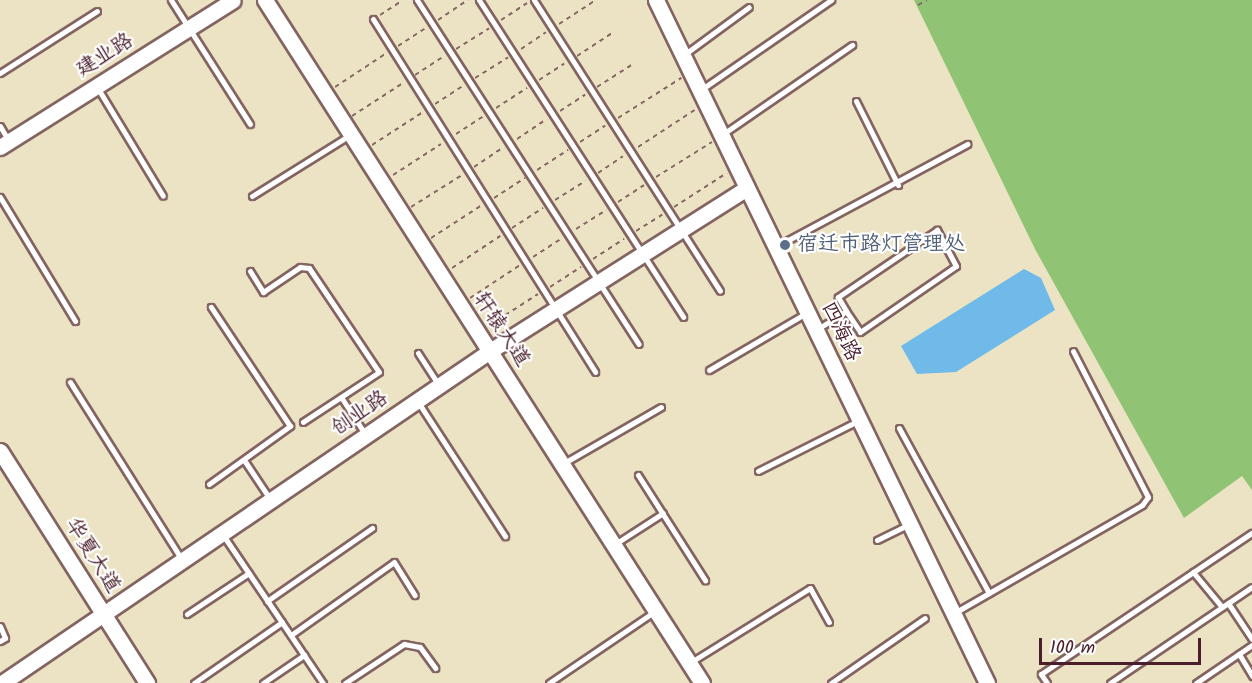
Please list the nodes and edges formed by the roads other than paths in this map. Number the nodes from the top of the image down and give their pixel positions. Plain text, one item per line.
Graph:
1 (171, 0) edge
2 (233, 0) edge
3 (265, 0) edge
4 (417, 0) edge
5 (479, 0) edge
6 (533, 0) edge
7 (656, 0) edge
8 (831, 0) edge
9 (749, 7) dead end
10 (97, 11) dead end
11 (373, 20) road end
12 (189, 28) junction
13 (852, 45) dead end
14 (683, 55) junction
15 (0, 73) edge
16 (96, 86) junction
17 (703, 96) junction
18 (856, 101) dead end
19 (250, 124) dead end
20 (0, 126) edge
21 (347, 128) junction
22 (722, 135) junction
23 (5, 144) edge
24 (967, 144) dead end
25 (898, 185) junction
26 (747, 188) junction
27 (162, 196) dead end
28 (252, 196) dead end
29 (0, 197) edge
30 (681, 230) junction
31 (776, 247) junction
32 (642, 254) junction
33 (250, 272) dead end
34 (599, 282) junction
35 (720, 291) dead end
36 (211, 307) dead end
37 (556, 309) junction
38 (846, 311) junction
39 (807, 313) junction
40 (683, 317) dead end
41 (75, 321) dead end
42 (816, 330) junction
43 (639, 344) dead end
44 (490, 351) junction
45 (1073, 351) dead end
46 (418, 353) dead end
47 (709, 370) dead end
48 (596, 372) dead end
49 (70, 382) dead end
50 (439, 386) junction
51 (341, 397) junction
52 (417, 401) junction
53 (661, 406) dead end
54 (860, 421) junction
55 (303, 422) dead end
56 (899, 428) dead end
57 (366, 435) junction
58 (0, 451) edge
59 (244, 460) junction
60 (562, 464) junction
61 (758, 471) dead end
62 (639, 475) dead end
63 (210, 484) dead end
64 (270, 500) junction
65 (663, 513) junction
66 (910, 524) junction
67 (372, 528) dead end
68 (222, 533) junction
69 (1252, 533) edge
70 (506, 536) dead end
71 (878, 540) dead end
72 (614, 545) junction
73 (182, 560) junction
74 (1192, 572) junction
75 (249, 573) junction
76 (705, 580) dead end
77 (1252, 586) edge
78 (989, 593) junction
79 (415, 596) dead end
80 (267, 601) junction
81 (1228, 603) junction
82 (1222, 607) junction
83 (656, 611) junction
84 (103, 613) junction
85 (187, 614) dead end
86 (953, 614) junction
87 (925, 618) dead end
88 (282, 622) junction
89 (829, 622) dead end
90 (0, 626) edge
91 (291, 635) junction
92 (1252, 639) edge
93 (0, 641) edge
94 (1252, 645) edge
95 (1239, 654) junction
96 (304, 655) junction
97 (689, 663) junction
98 (435, 668) dead end
99 (1252, 676) edge
100 (2, 683) edge
101 (147, 683) edge
102 (194, 683) edge
103 (263, 683) edge
104 (323, 683) edge
105 (345, 683) edge
106 (549, 683) edge
107 (702, 683) edge
108 (831, 683) edge
109 (987, 683) edge
110 (1047, 683) edge
111 (1110, 683) edge
112 (1196, 683) edge

1 - 12 lane
2 - 12 street, 建业路
3 - 21 street, 轩辕大道
4 - 34 lane
5 - 32 lane
6 - 30 lane
7 - 14 street, 四海路
8 - 17 lane
9 - 14 lane
10 - 15 lane
11 - 37 lane
12 - 16 street, 建业路
12 - 19 lane
13 - 22 lane
14 - 17 street, 四海路
16 - 23 street, 建业路
16 - 27 lane
17 - 22 street, 四海路
18 - 25 lane
20 - 23 lane
21 - 28 lane
21 - 44 street, 轩辕大道
22 - 26 street, 四海路
24 - 25 lane
25 - 31 lane
26 - 30 street, 创业路
26 - 31 street, 四海路
29 - 41 lane
30 - 32 street, 创业路
30 - 35 lane
31 - 39 street, 四海路
32 - 34 street, 创业路
32 - 40 lane
33 - 51 lane
34 - 37 street, 创业路
34 - 43 lane
36 - 59 lane
37 - 44 street, 创业路
37 - 48 lane
38 - 38 lane
38 - 42 lane
39 - 42 street, 四海路
39 - 47 lane
42 - 54 street, 四海路
44 - 50 street, 创业路
44 - 60 street, 轩辕大道
45 - 78 lane
46 - 50 lane
49 - 73 lane
50 - 52 street, 创业路
51 - 55 lane
51 - 57 lane
52 - 57 street, 创业路
52 - 70 lane
53 - 60 lane
54 - 61 lane
54 - 66 street, 四海路
56 - 78 lane
57 - 64 street, 创业路
58 - 84 street, 华夏大道
59 - 63 lane
59 - 64 lane
60 - 72 street, 轩辕大道
62 - 65 lane
64 - 68 street, 创业路
65 - 72 lane
65 - 76 lane
66 - 71 lane
66 - 86 street, 四海路
67 - 80 lane
68 - 73 street, 创业路
68 - 75 lane
69 - 74 lane
72 - 83 street, 轩辕大道
73 - 84 street, 创业路
74 - 82 lane
74 - 110 lane
75 - 80 lane
75 - 85 lane
77 - 81 lane
78 - 86 lane
79 - 91 lane
80 - 88 lane
81 - 82 lane
81 - 92 lane
82 - 111 lane
83 - 97 street, 轩辕大道
83 - 106 lane
84 - 100 street, 创业路
84 - 101 street, 华夏大道
86 - 109 street, 四海路
87 - 108 lane
88 - 91 lane
88 - 102 lane
89 - 97 lane
90 - 93 lane
91 - 96 lane
94 - 95 lane
95 - 99 lane
95 - 112 lane
96 - 103 lane
96 - 104 lane
97 - 107 street, 轩辕大道
98 - 105 lane

